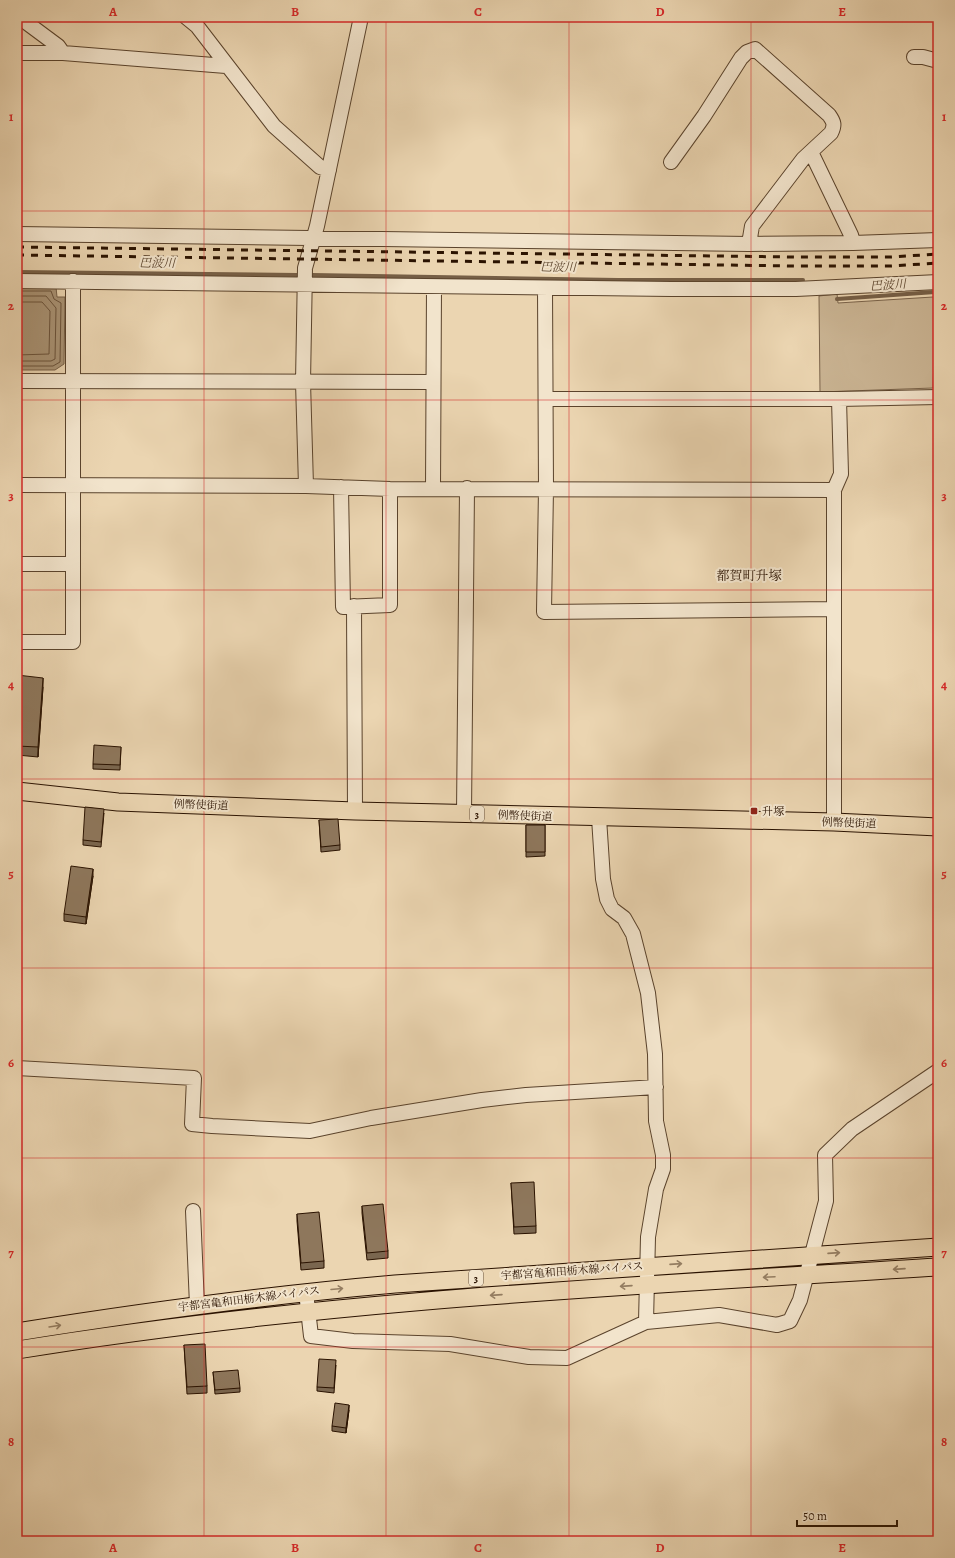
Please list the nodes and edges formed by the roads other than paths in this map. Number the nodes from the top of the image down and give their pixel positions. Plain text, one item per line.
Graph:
1 (19, 17) edge
2 (186, 17) edge
3 (360, 17) edge
4 (17, 53) edge
5 (63, 53) junction
6 (914, 58) dead end
7 (938, 61) edge
8 (226, 66) junction
9 (811, 152) junction
10 (670, 162) dead end
11 (329, 170) junction
12 (17, 234) edge
13 (313, 238) junction
14 (938, 240) edge
15 (853, 243) junction
16 (749, 244) junction
17 (17, 281) edge
18 (73, 281) junction
19 (938, 282) edge
20 (305, 284) junction
21 (434, 287) junction
22 (545, 288) junction
23 (17, 381) edge
24 (72, 381) junction
25 (303, 382) junction
26 (433, 382) junction
27 (938, 396) edge
28 (546, 399) junction
29 (840, 399) junction
30 (17, 485) edge
31 (72, 485) junction
32 (306, 486) junction
33 (341, 487) junction
34 (433, 488) junction
35 (467, 488) junction
36 (390, 489) junction
37 (546, 489) junction
38 (834, 490) junction
39 (17, 564) edge
40 (72, 564) junction
41 (354, 606) junction
42 (834, 609) junction
43 (17, 642) edge
44 (17, 791) edge
45 (356, 811) junction
46 (464, 814) junction
47 (599, 818) junction
48 (834, 822) junction
49 (938, 827) edge
50 (17, 1068) edge
51 (938, 1071) edge
52 (656, 1087) junction
53 (193, 1211) dead end
54 (938, 1246) edge
55 (811, 1255) junction
56 (648, 1266) junction
57 (938, 1267) edge
58 (806, 1275) junction
59 (647, 1284) junction
60 (306, 1292) junction
61 (197, 1305) junction
62 (308, 1311) junction
63 (646, 1322) junction
64 (17, 1332) edge
65 (17, 1350) edge

1 - 5 street
2 - 8 street
3 - 11 street
4 - 5 street
5 - 8 street
6 - 7 street
8 - 11 street
9 - 10 street
9 - 15 street
9 - 16 street
11 - 13 street
12 - 13 street
13 - 16 street
13 - 20 street
14 - 15 street
15 - 16 street
17 - 18 street
18 - 20 street
18 - 24 street
19 - 22 street
20 - 21 street
20 - 25 street
21 - 22 street
21 - 26 street
22 - 28 street
23 - 24 street
24 - 25 street
24 - 31 street
25 - 26 street
25 - 32 street
26 - 34 street
27 - 29 street
28 - 29 street
28 - 37 street
29 - 38 street
30 - 31 street
31 - 32 street
31 - 40 street
32 - 33 street
33 - 36 street
33 - 41 street
34 - 35 street
34 - 36 street
35 - 37 street
35 - 46 street
36 - 41 street
37 - 38 street
37 - 42 street
38 - 42 street
39 - 40 street
40 - 43 street
41 - 45 street
42 - 48 street
44 - 45 main road, 例幣使街道 / 3
45 - 46 main road, 例幣使街道 / 3
46 - 47 main road, 例幣使街道 / 3
47 - 48 main road, 例幣使街道 / 3
47 - 52 street
48 - 49 main road, 例幣使街道 / 3
50 - 52 street
51 - 55 street
52 - 56 street
53 - 61 street
55 -> 54 main road, 宇都宮亀和田栃木線バイパス / 3
56 -> 55 main road, 宇都宮亀和田栃木線バイパス / 3
55 - 58 street
56 - 59 street
60 -> 56 main road, 宇都宮亀和田栃木線バイパス / 3
57 -> 58 main road, 宇都宮亀和田栃木線バイパス / 3
58 -> 59 main road, 宇都宮亀和田栃木線バイパス / 3
58 - 63 street
59 -> 62 main road, 宇都宮亀和田栃木線バイパス / 3
59 - 63 street
60 - 61 main road, 宇都宮亀和田栃木線バイパス / 3
60 - 62 street
64 -> 61 main road, 宇都宮亀和田栃木線バイパス / 3
62 - 63 street
62 - 65 main road, 宇都宮亀和田栃木線バイパス / 3

